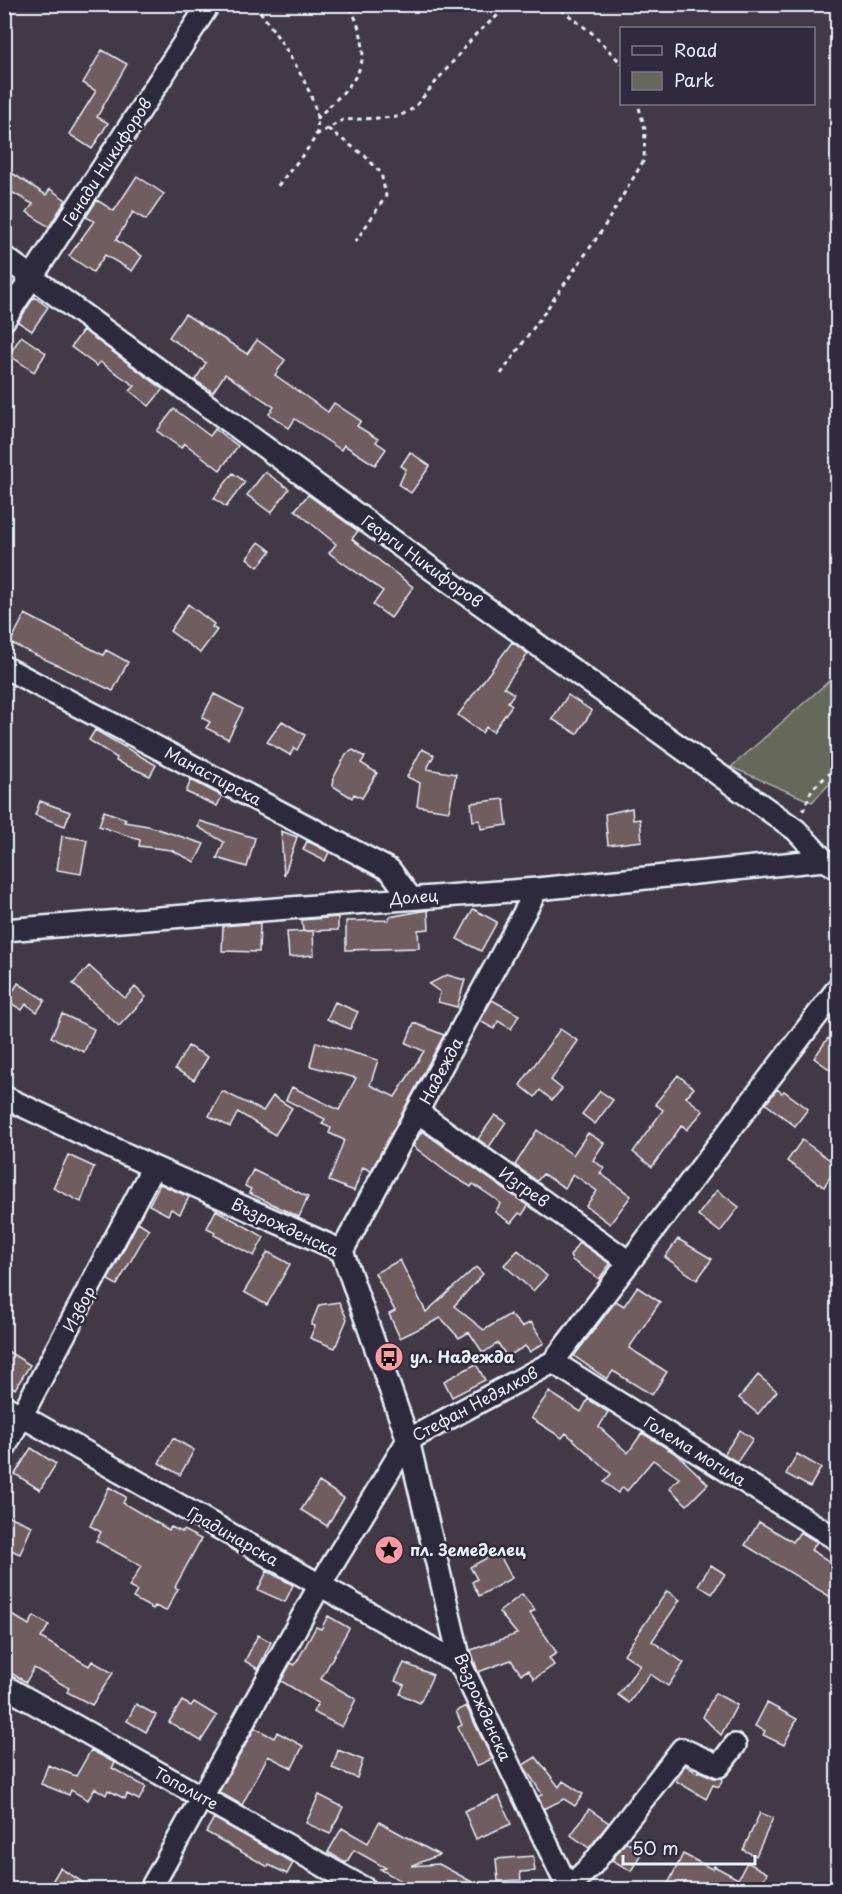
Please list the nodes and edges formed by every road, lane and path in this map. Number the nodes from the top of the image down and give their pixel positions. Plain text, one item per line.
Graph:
1 (209, 4) edge
2 (255, 4) edge
3 (349, 4) edge
4 (511, 4) edge
5 (554, 4) edge
6 (620, 63) edge
7 (638, 105) edge
8 (316, 119) junction
9 (328, 129) junction
10 (316, 135) junction
11 (277, 187) dead end
12 (354, 244) dead end
13 (4, 257) edge
14 (32, 277) junction
15 (4, 320) edge
16 (501, 374) dead end
17 (4, 668) edge
18 (837, 766) edge
19 (796, 830) junction
20 (831, 864) edge
21 (537, 889) junction
22 (410, 897) junction
23 (4, 930) edge
24 (837, 988) edge
25 (4, 1096) edge
26 (419, 1113) junction
27 (153, 1167) junction
28 (342, 1251) junction
29 (629, 1262) junction
30 (553, 1362) junction
31 (14, 1411) edge
32 (408, 1440) junction
33 (4, 1449) edge
34 (837, 1540) edge
35 (320, 1585) junction
36 (461, 1665) junction
37 (4, 1686) edge
38 (735, 1745) dead end
39 (202, 1798) junction
40 (568, 1889) edge
41 (150, 1890) edge
42 (367, 1890) edge

1 - 14 street, Генади Никифоров
2 - 8 path
3 - 8 path
4 - 9 path
5 - 6 path
7 - 16 path
8 - 10 path
9 - 10 path
9 - 12 path
10 - 11 path
13 - 14 street, Георги Никифоров
14 - 15 street, Генади Никифоров
14 - 19 street, Георги Никифоров
17 - 22 street, Манастирска
18 - 19 path
19 - 20 street, Георги Никифоров
20 - 21 street, Долец
21 - 22 street, Долец
21 - 26 street, Надежда
22 - 23 street, Долец
24 - 29 street, Стефан Недялков
25 - 27 street, Възрожденска
26 - 28 street, Надежда
26 - 29 street, Изгрев
27 - 28 street, Възрожденска
27 - 31 street, Извор
28 - 32 street, Възрожденска
29 - 30 street, Стефан Недялков
30 - 32 street, Стефан Недялков
30 - 34 street, Голема могила
31 - 33 street, Извор
31 - 35 street, Градинарска
32 - 35 street, Стефан Недялков
32 - 36 street, Възрожденска
35 - 36 street, Градинарска
35 - 39 street, Стефан Недялков
36 - 40 street, Възрожденска
37 - 39 street, Тополите
38 - 40 street
39 - 41 street, Стефан Недялков
39 - 42 street, Тополите

